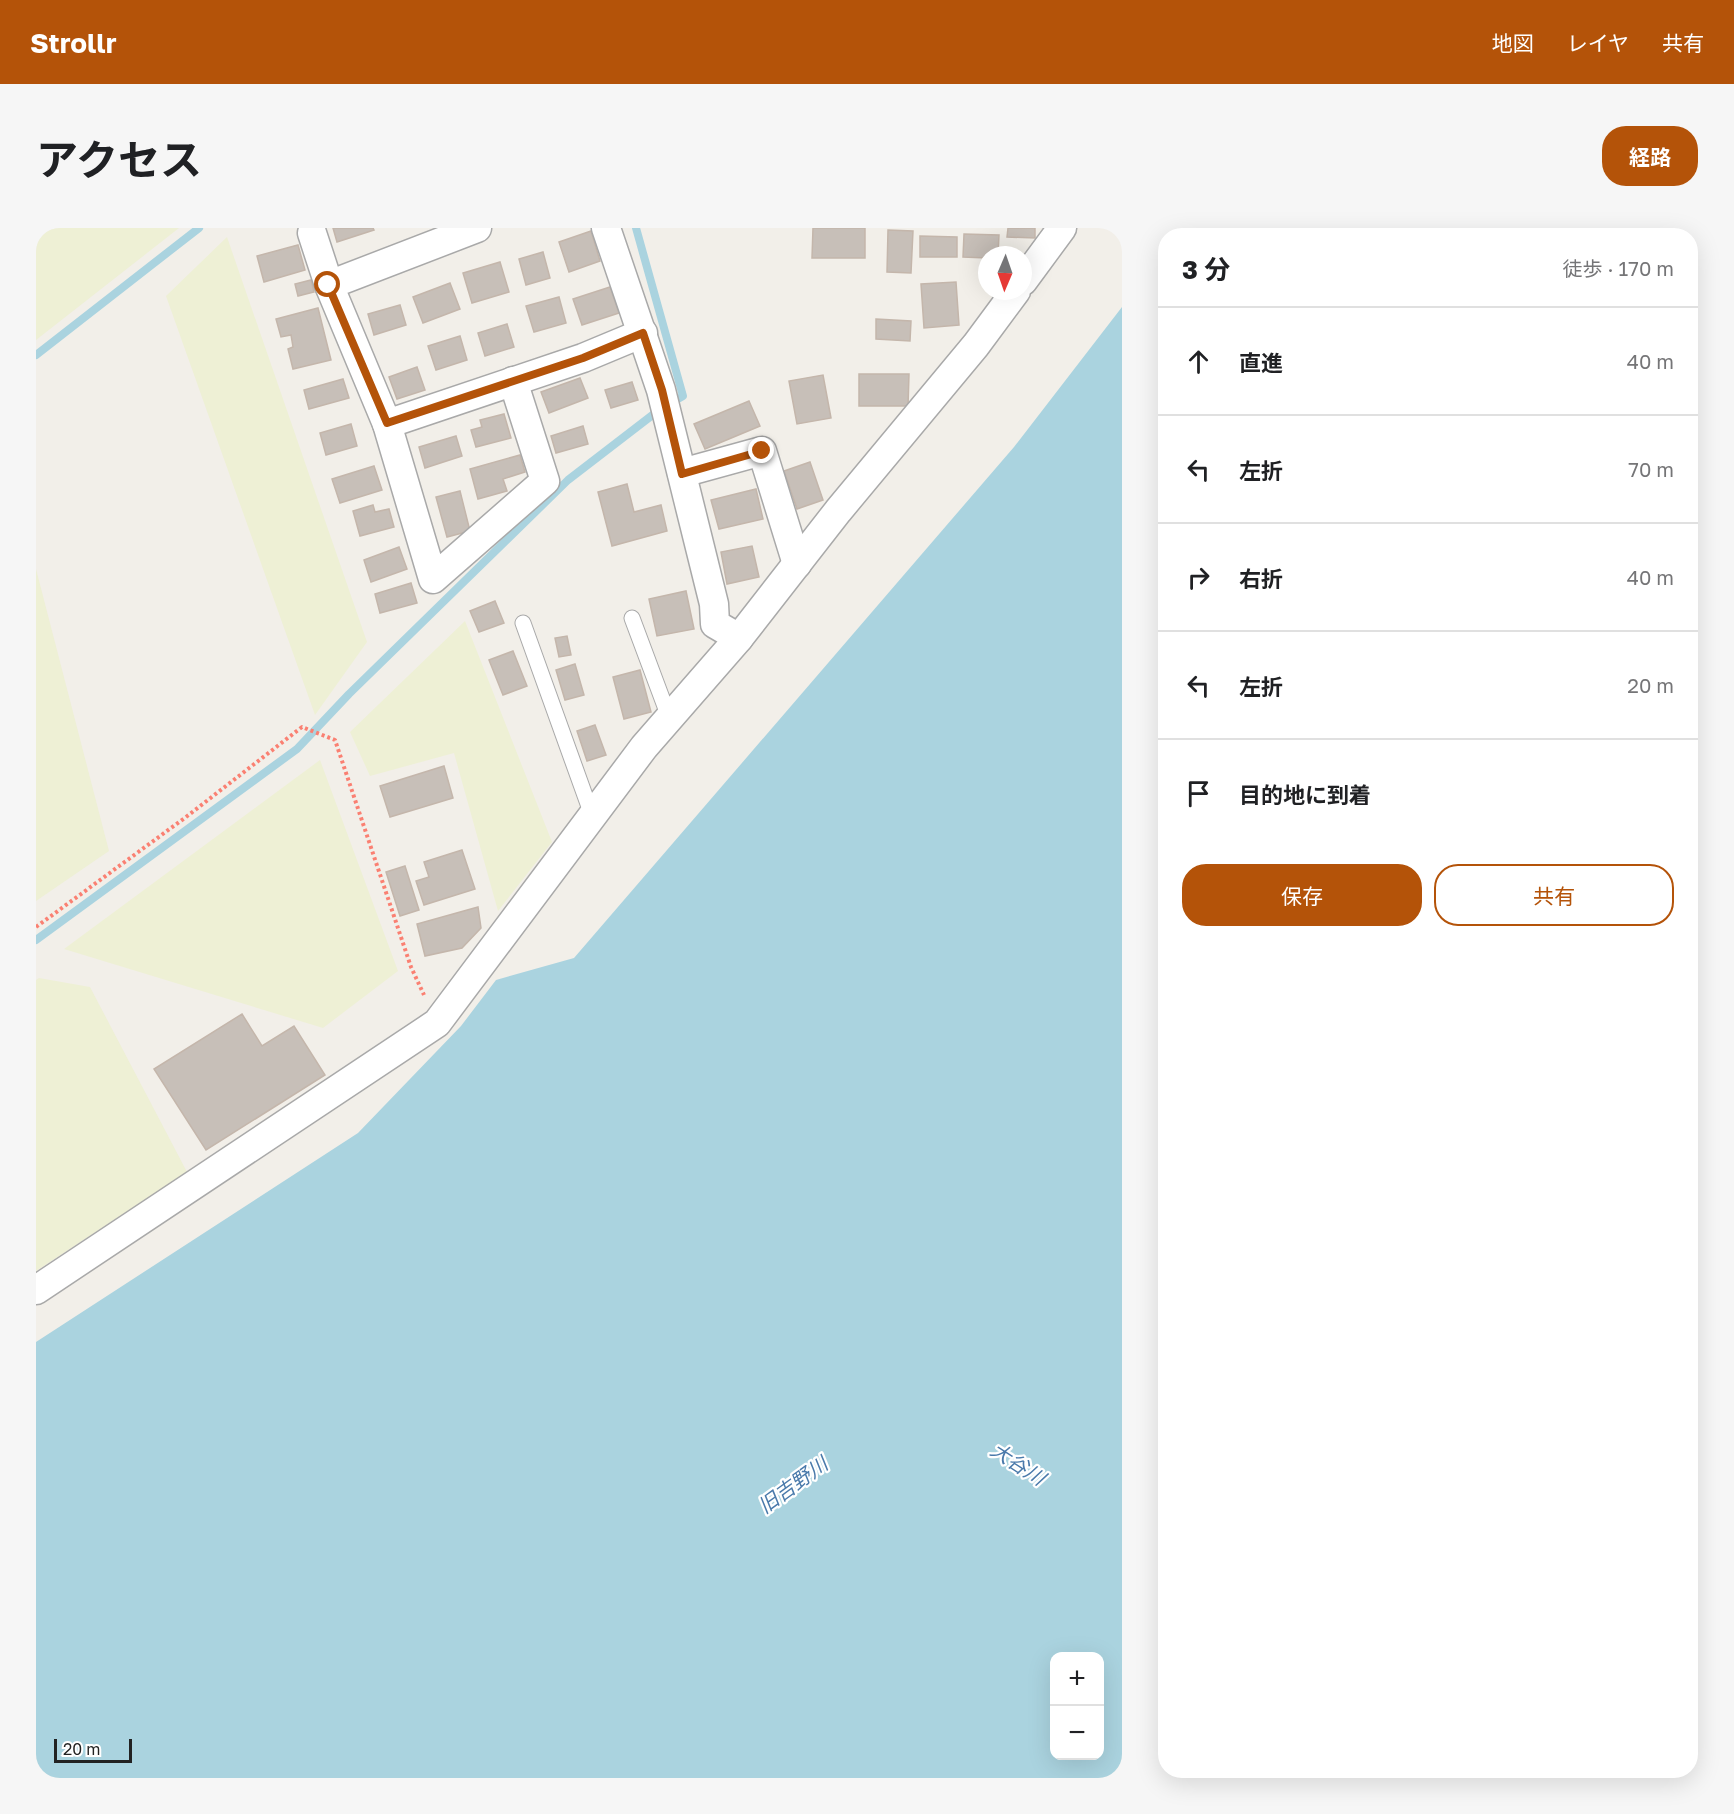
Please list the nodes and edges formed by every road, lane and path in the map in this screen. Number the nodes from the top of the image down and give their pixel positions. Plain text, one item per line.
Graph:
1 (477, 228) edge
2 (606, 228) edge
3 (1062, 228) edge
4 (312, 233) dead end
5 (1032, 269) edge
6 (328, 285) junction
7 (1009, 300) edge
8 (643, 333) junction
9 (513, 381) junction
10 (387, 423) junction
11 (682, 474) junction
12 (797, 564) junction
13 (632, 618) dead end
14 (523, 623) dead end
15 (739, 638) junction
16 (669, 717) junction
17 (592, 816) junction
18 (36, 927) edge
19 (437, 1023) junction
20 (36, 1290) edge

1 - 6 street
2 - 8 street
3 - 5 street
4 - 6 street
6 - 10 street
7 - 12 street
8 - 9 street
8 - 11 street
9 - 10 street
9 - 10 street
11 - 12 street
11 - 15 street
12 - 15 street
13 - 16 lane
14 - 17 lane
15 - 16 street
16 - 17 street
17 - 19 street
18 - 19 path
19 - 20 street

